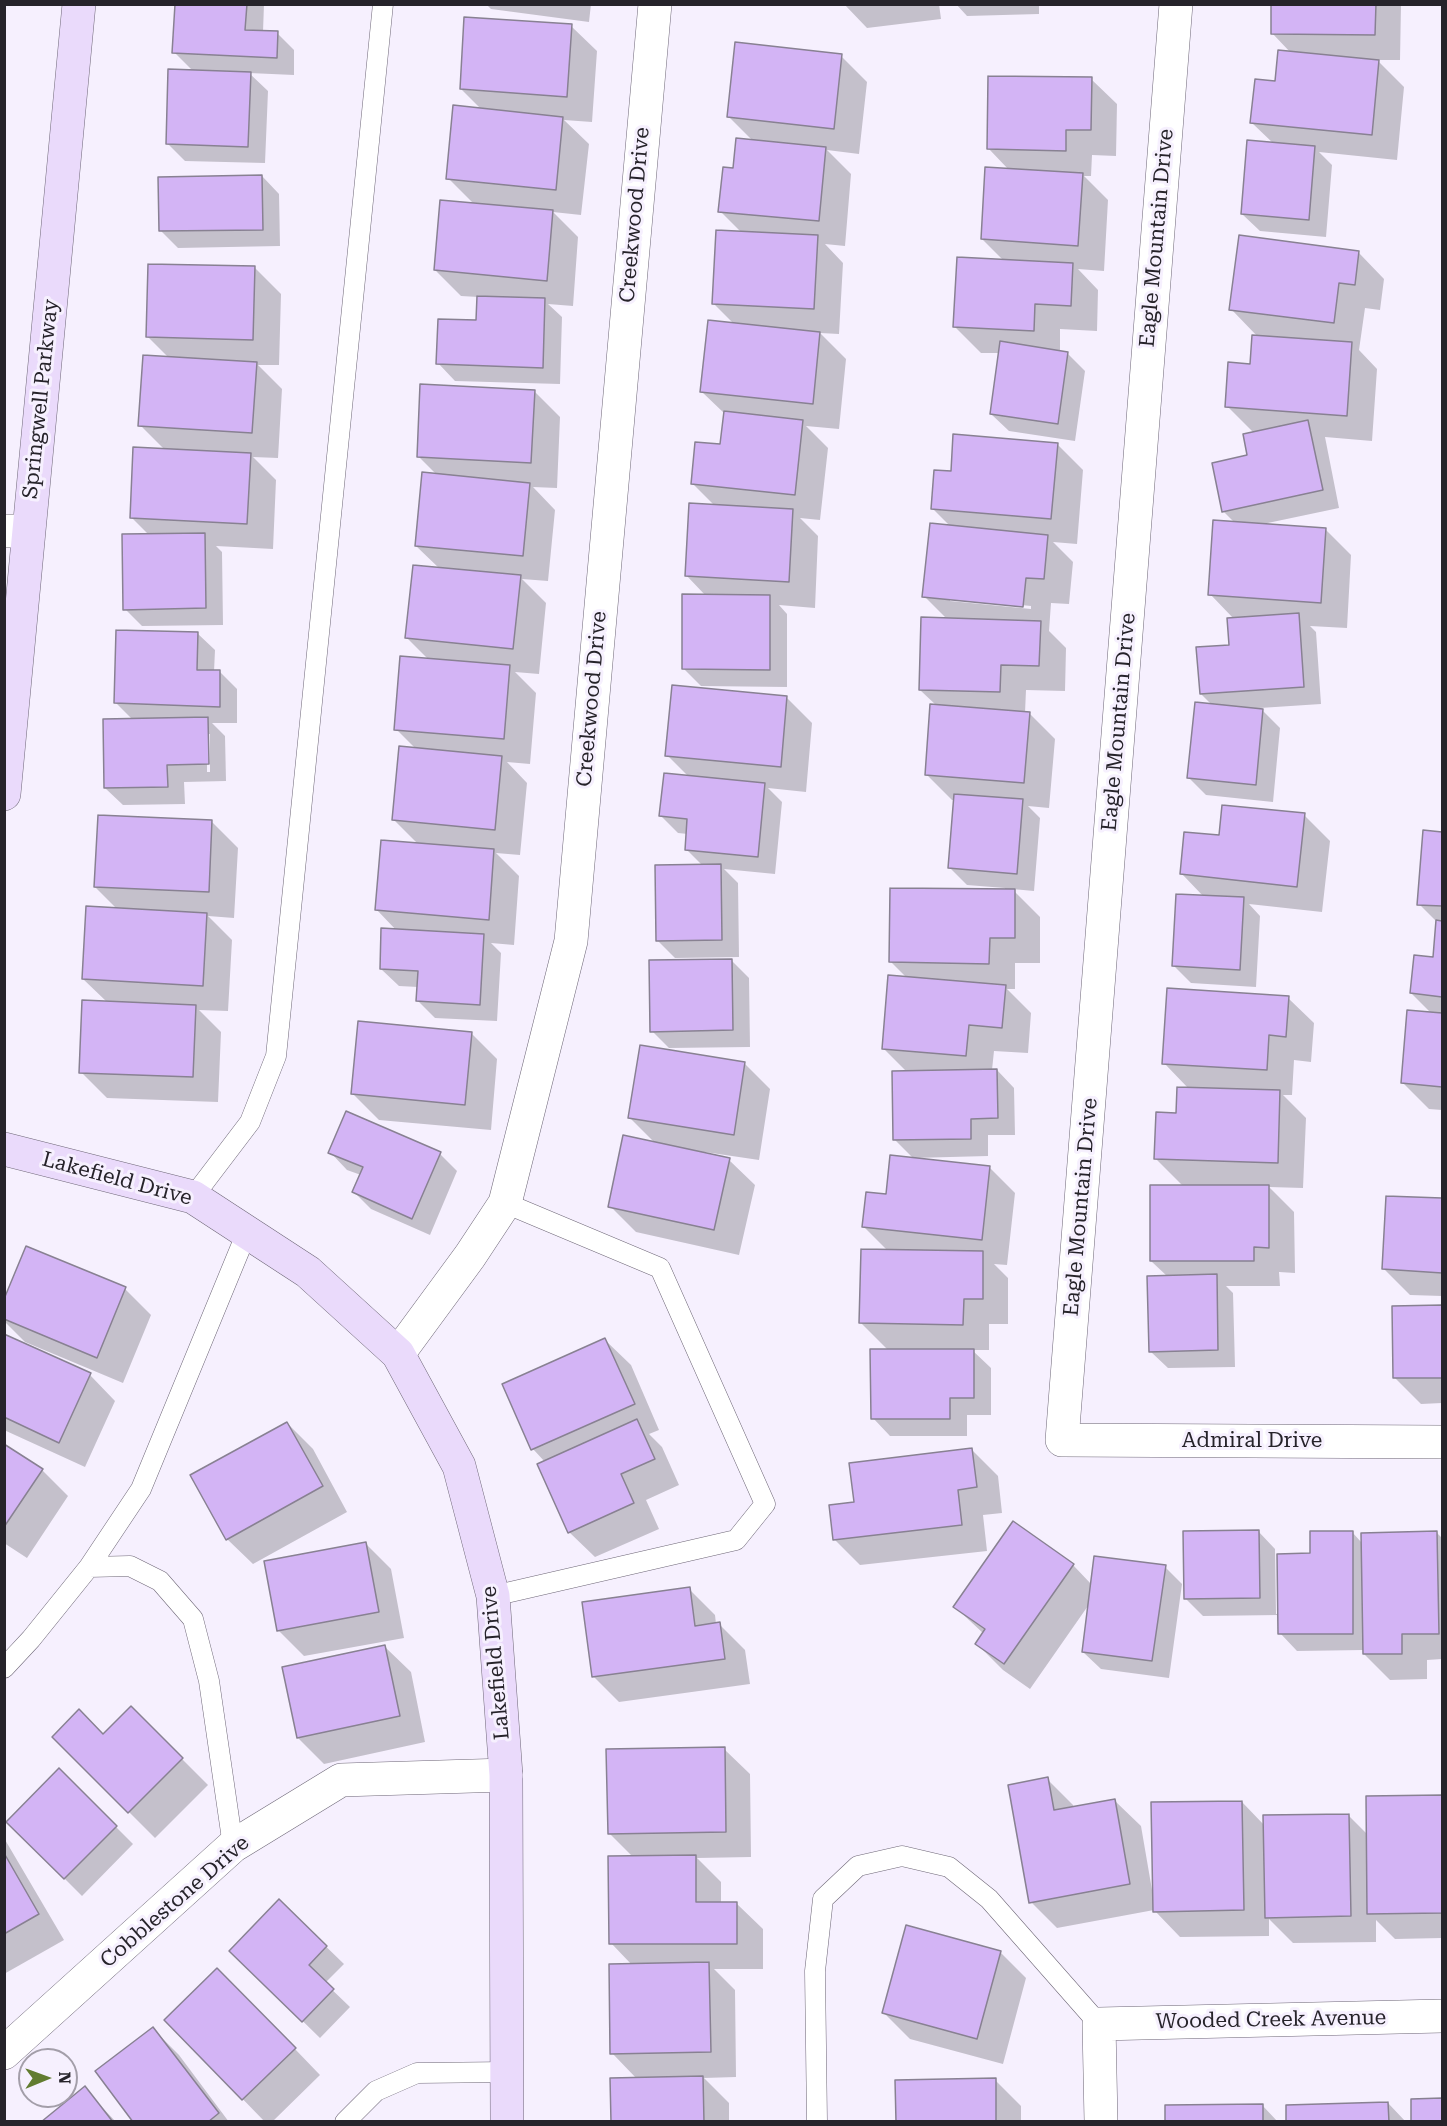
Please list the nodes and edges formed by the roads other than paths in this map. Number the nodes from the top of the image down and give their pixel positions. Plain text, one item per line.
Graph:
1 (79, 4) edge
2 (383, 4) edge
3 (655, 4) edge
4 (1176, 4) edge
5 (16, 531) edge
6 (4, 794) edge
7 (4, 1149) edge
8 (193, 1197) junction
9 (505, 1203) junction
10 (247, 1232) junction
11 (398, 1354) junction
12 (1062, 1440) joint
13 (1443, 1442) edge
14 (89, 1567) junction
15 (493, 1596) junction
16 (4, 1668) edge
17 (506, 1775) junction
18 (233, 1846) junction
19 (1443, 2016) edge
20 (1099, 2024) junction
21 (4, 2053) edge
22 (507, 2072) junction
23 (345, 2121) edge
24 (507, 2121) edge
25 (817, 2121) edge
26 (1101, 2121) edge

1 - 5 street, Springwell Parkway
2 - 8 lane
3 - 9 street, Creekwood Drive
4 - 12 street, Eagle Mountain Drive
5 - 6 street, Springwell Parkway
7 - 8 street, Lakefield Drive
8 - 10 street, Lakefield Drive
9 - 11 street, Creekwood Drive
9 - 15 lane
10 - 11 street, Lakefield Drive
10 - 14 lane
11 - 15 street, Lakefield Drive
12 - 13 street, Admiral Drive
14 - 16 lane
14 - 18 lane
15 - 17 street, Lakefield Drive
17 - 18 street, Cobblestone Drive
17 - 22 street, Lakefield Drive
18 - 21 street, Cobblestone Drive
19 - 20 street, Wooded Creek Avenue
20 - 25 lane
20 - 26 street
22 - 23 lane
22 - 24 street, Lakefield Drive

